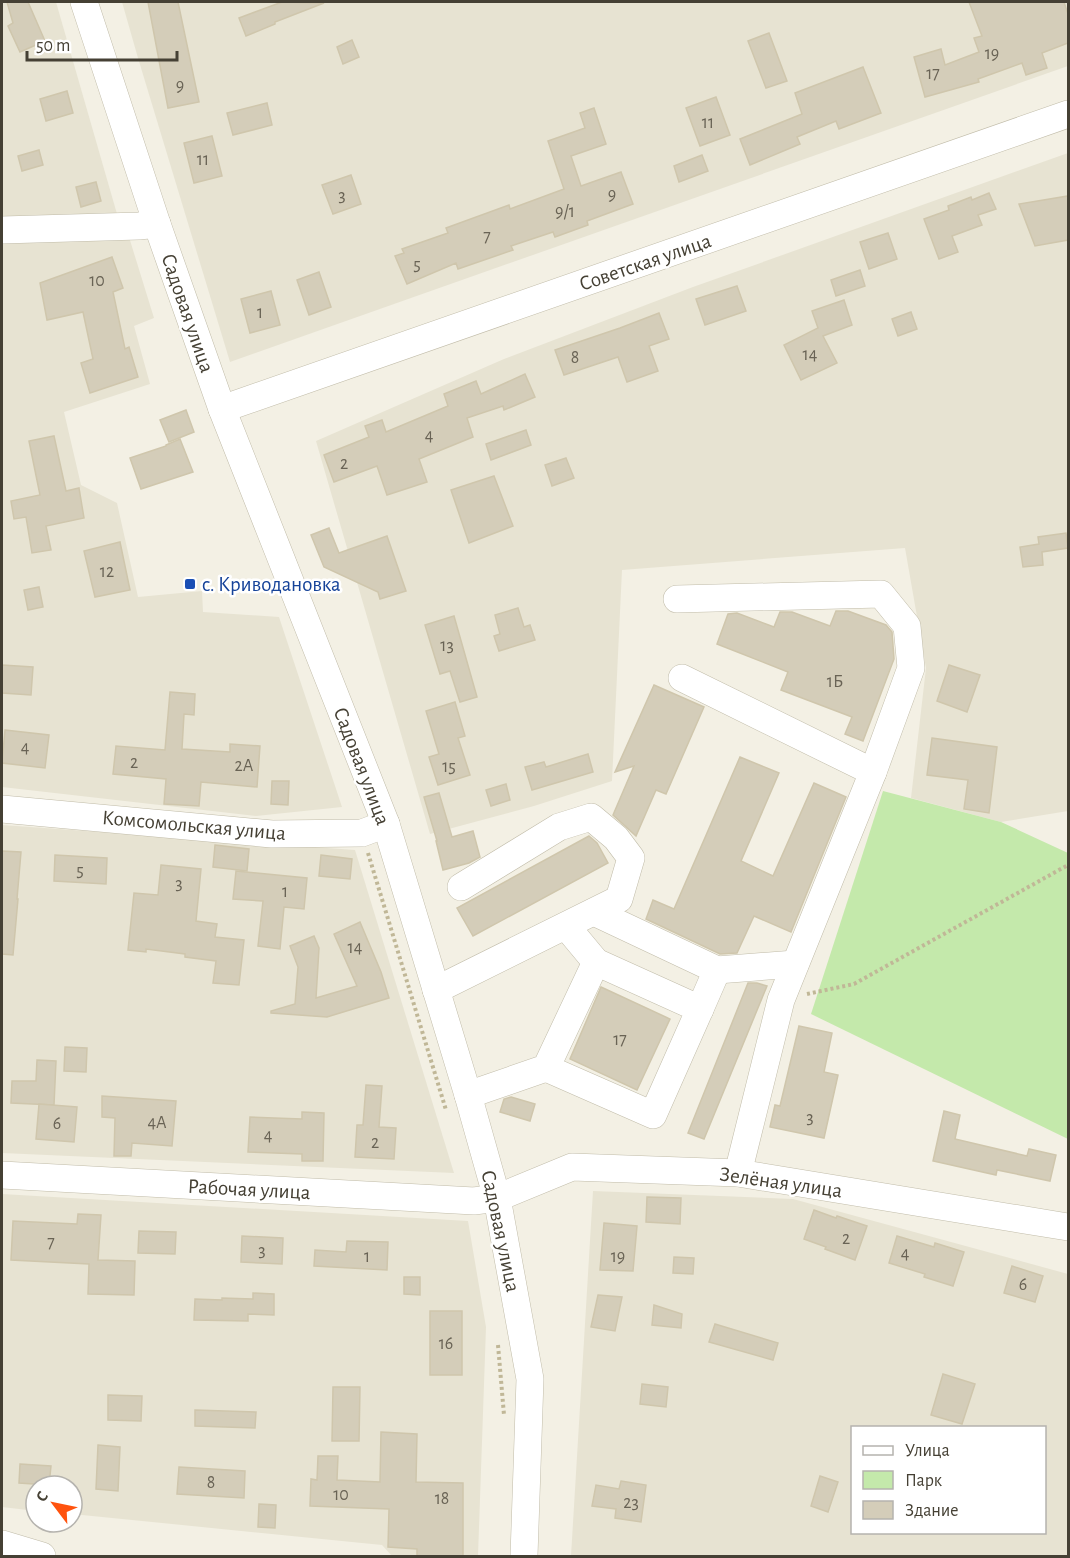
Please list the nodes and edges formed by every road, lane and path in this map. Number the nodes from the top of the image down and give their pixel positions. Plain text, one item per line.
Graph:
1 (84, 2) edge
2 (1068, 114) edge
3 (157, 224) junction
4 (2, 230) edge
5 (222, 409) junction
6 (677, 599) dead end
7 (682, 678) dead end
8 (873, 772) junction
9 (2, 809) edge
10 (386, 824) junction
11 (1068, 865) edge
12 (461, 887) dead end
13 (594, 912) junction
14 (566, 926) junction
15 (596, 962) junction
16 (795, 964) junction
17 (717, 970) junction
18 (436, 990) junction
19 (781, 1000) junction
20 (700, 1009) junction
21 (546, 1068) junction
22 (468, 1095) junction
23 (738, 1173) junction
24 (2, 1175) edge
25 (497, 1198) junction
26 (1068, 1227) edge
27 (2, 1544) edge
28 (42, 1557) edge
29 (524, 1557) edge

1 - 3 street, Садовая улица
2 - 5 street, Советская улица
3 - 4 street
3 - 5 street, Садовая улица
5 - 10 street, Садовая улица
6 - 8 street
7 - 8 street
8 - 16 street
9 - 10 street, Комсомольская улица
10 - 18 street, Садовая улица
11 - 19 path
12 - 13 street
13 - 14 street
13 - 17 street
14 - 15 street
14 - 18 street
15 - 20 street
15 - 21 street
16 - 17 street
16 - 19 street
17 - 20 street
18 - 22 street, Садовая улица
19 - 23 street
20 - 21 street
21 - 22 street
22 - 25 street, Садовая улица
23 - 25 street, Зелёная улица
23 - 26 street, Зелёная улица
24 - 25 street, Рабочая улица
25 - 29 street, Садовая улица
27 - 28 street

